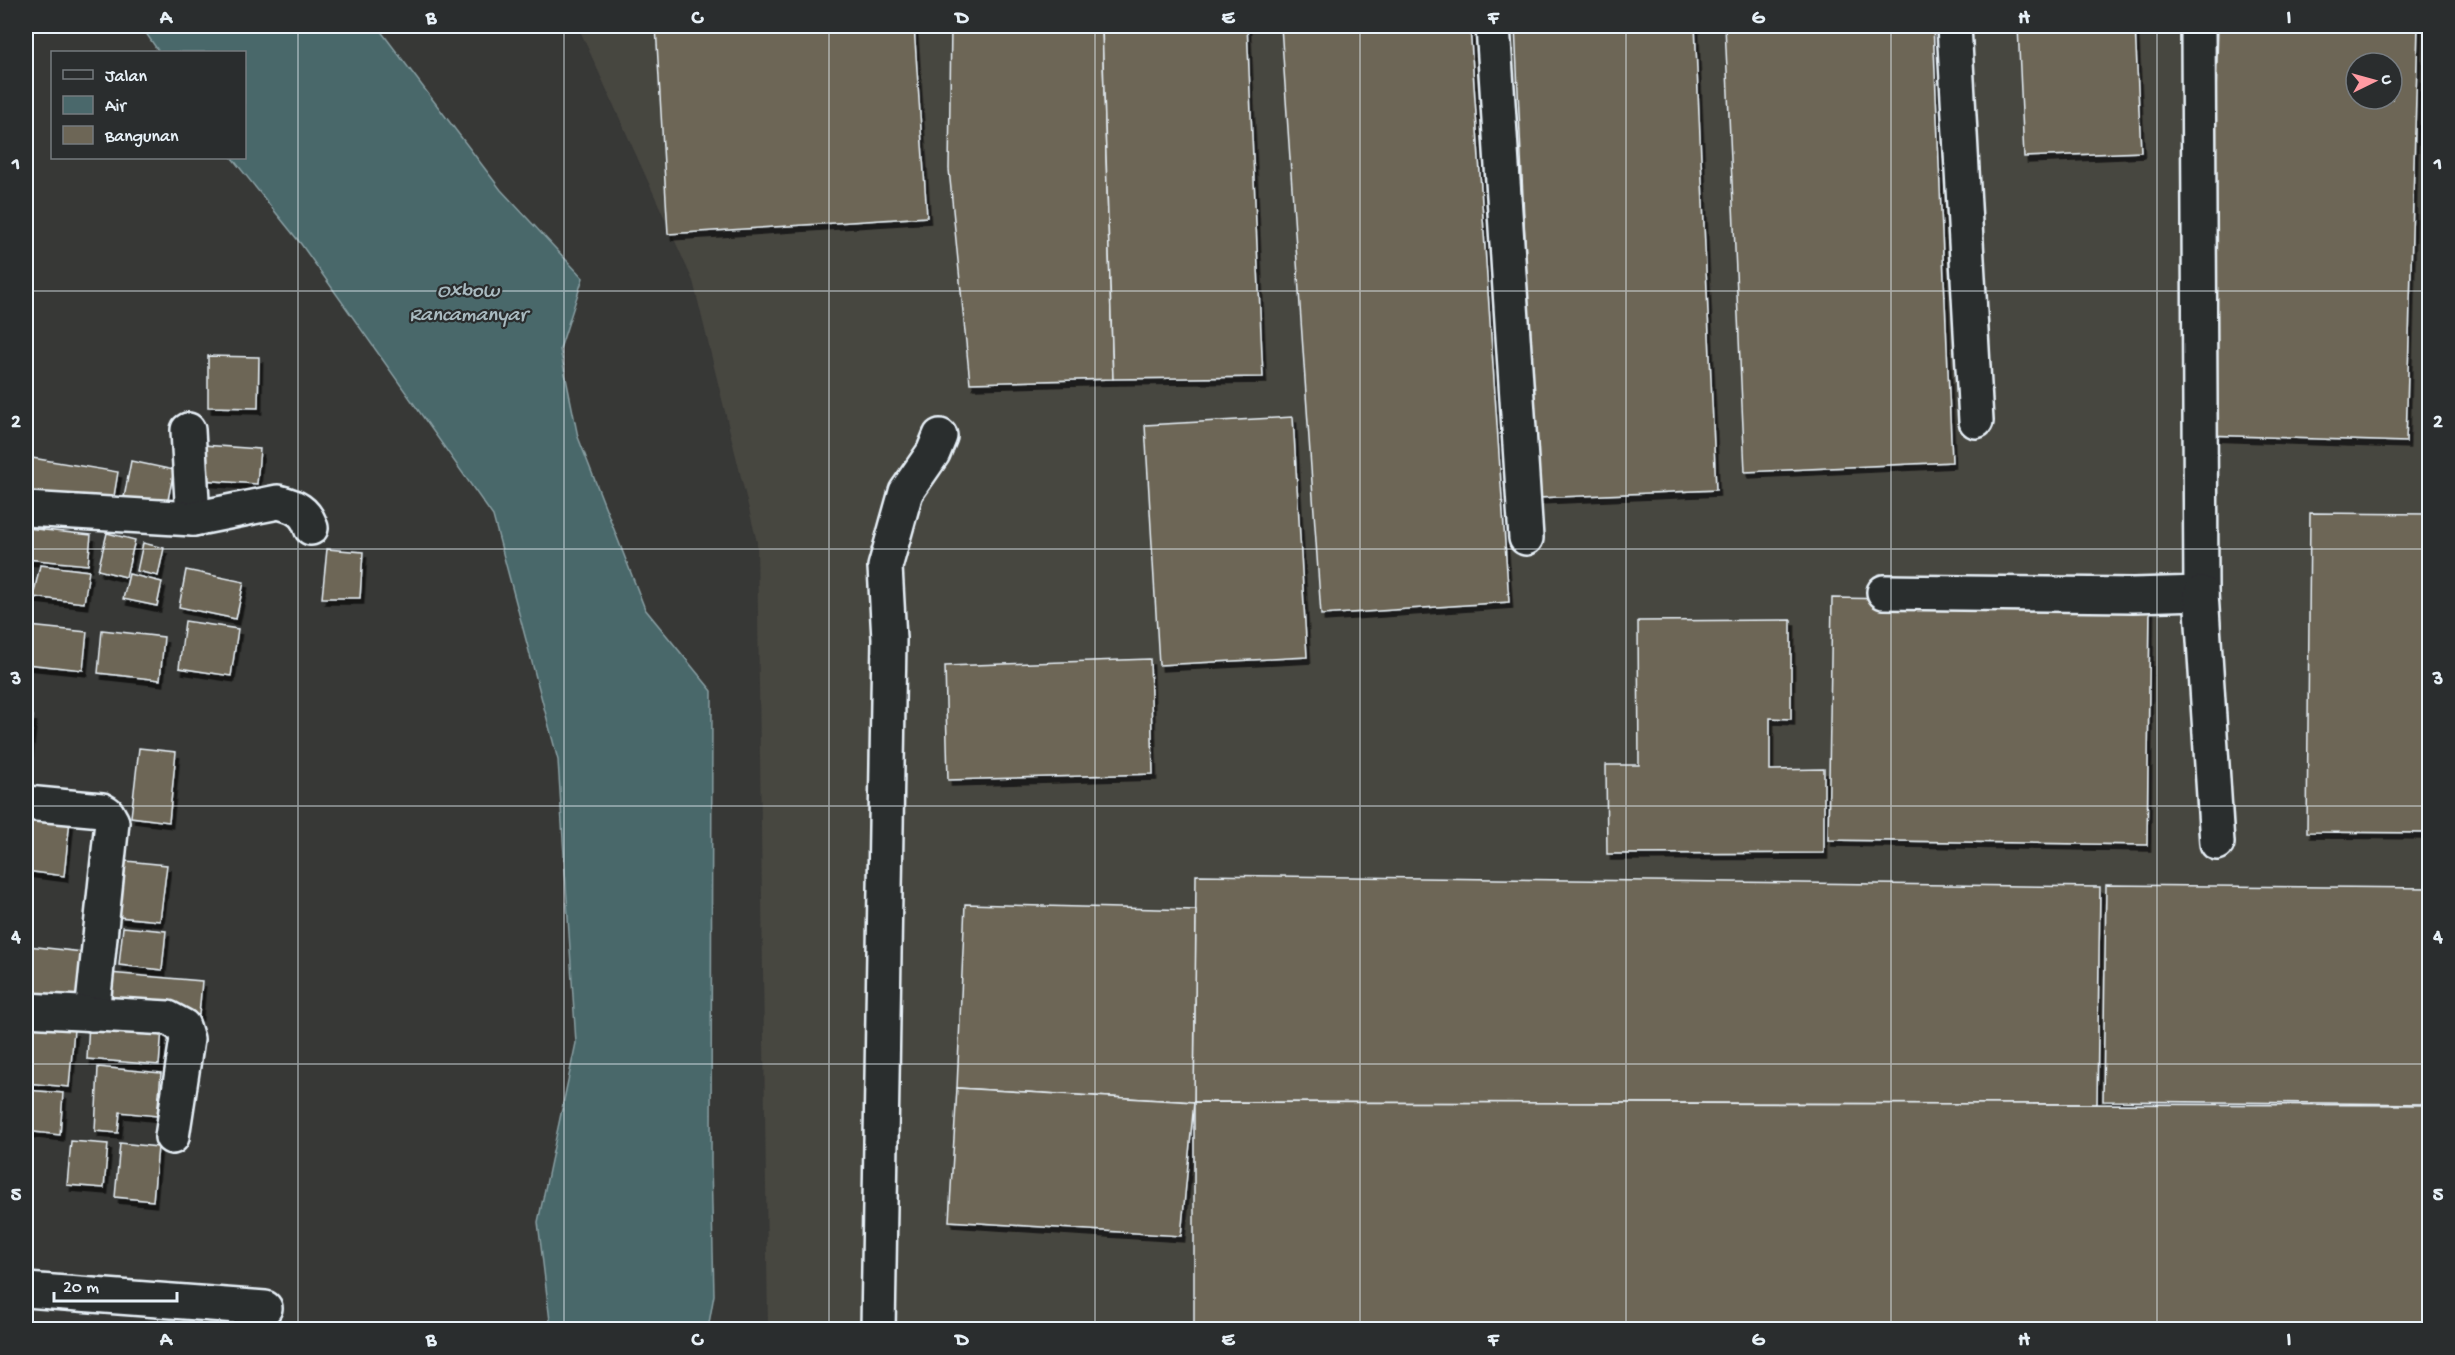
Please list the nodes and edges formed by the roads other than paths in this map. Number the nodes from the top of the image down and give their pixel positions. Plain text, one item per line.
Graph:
1 (1493, 26) edge
2 (1954, 26) edge
3 (2198, 26) edge
4 (1976, 421) dead end
5 (188, 430) dead end
6 (940, 436) dead end
7 (26, 509) edge
8 (193, 519) junction
9 (311, 528) dead end
10 (1526, 538) dead end
11 (1884, 592) dead end
12 (2201, 593) junction
13 (26, 802) edge
14 (2217, 843) dead end
15 (26, 1010) edge
16 (92, 1014) junction
17 (172, 1137) dead end
18 (26, 1290) edge
19 (265, 1308) dead end
20 (879, 1329) edge

1 - 10 street
2 - 4 street
3 - 12 street
5 - 8 street
6 - 20 street
7 - 8 street
8 - 9 street
11 - 12 street
12 - 14 street
13 - 16 street
15 - 16 street
16 - 17 street
18 - 19 street

